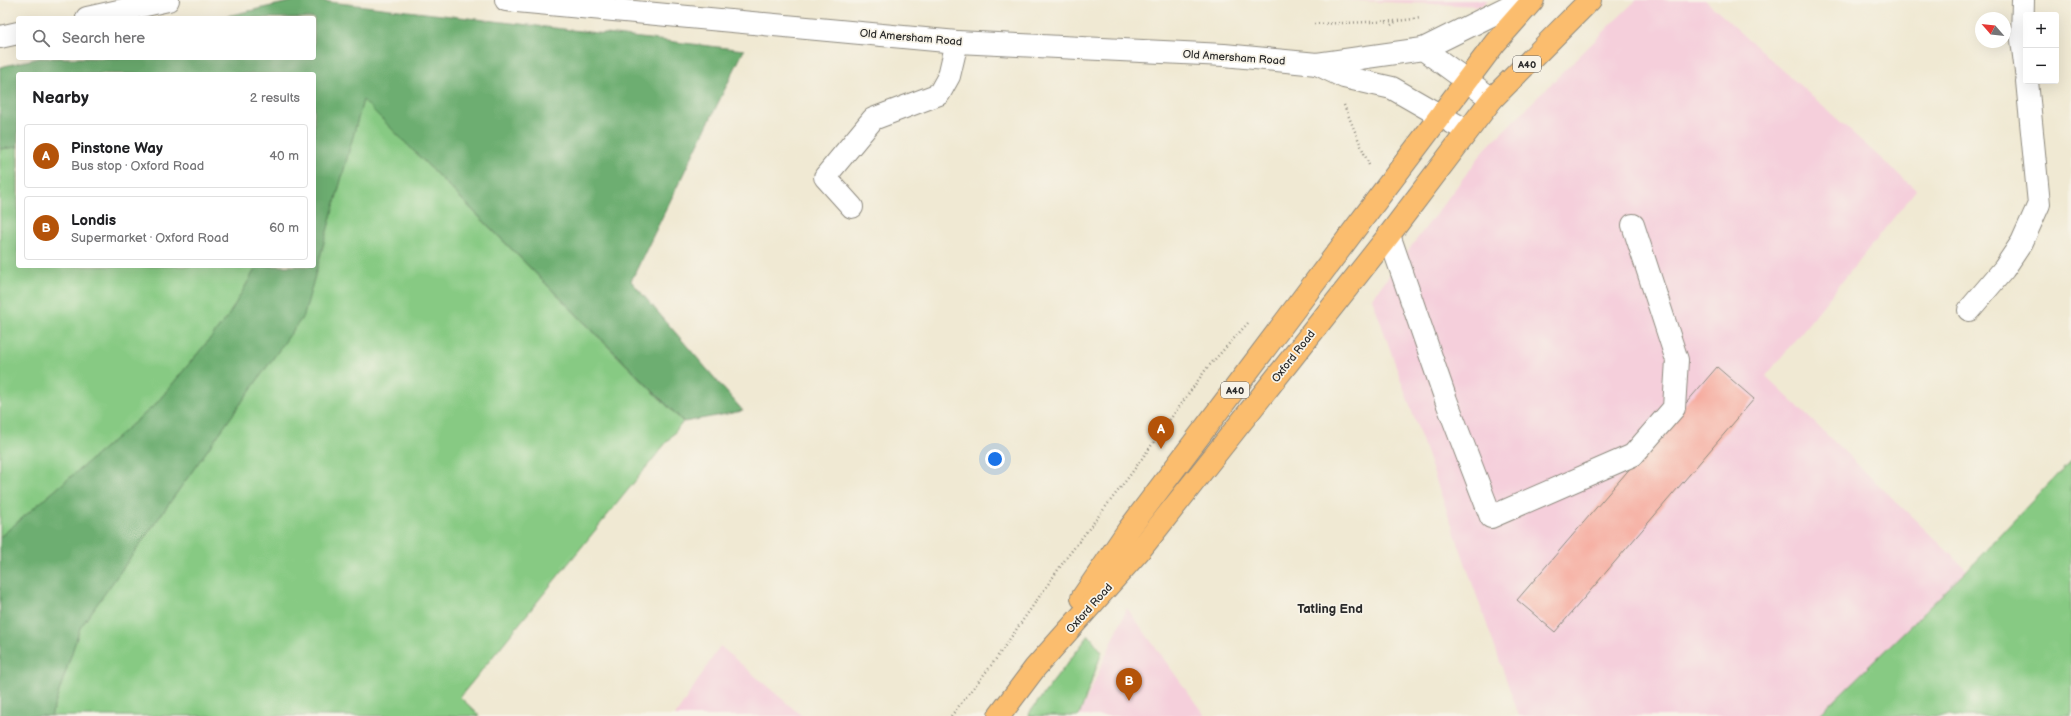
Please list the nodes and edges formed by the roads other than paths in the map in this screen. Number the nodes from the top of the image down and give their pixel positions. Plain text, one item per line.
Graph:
1 (168, 0) edge
2 (506, 0) edge
3 (1522, 0) edge
4 (1533, 0) edge
5 (1590, 0) edge
6 (2023, 0) edge
7 (96, 16) edge
8 (16, 33) edge
9 (0, 37) edge
10 (957, 42) junction
11 (2023, 48) edge
12 (1423, 49) junction
13 (1317, 64) junction
14 (1466, 82) junction
15 (2027, 84) edge
16 (1492, 99) junction
17 (1441, 114) junction
18 (1467, 131) junction
19 (852, 206) dead end
20 (1633, 225) dead end
21 (1389, 235) junction
22 (1969, 310) dead end
23 (1035, 668) junction
24 (999, 716) edge

1 - 7 street
2 - 10 street, Old Amersham Road
3 - 12 street, Old Amersham Road
4 - 14 main road, A40
5 - 16 main road, Oxford Road / A40
6 - 11 street
8 - 9 street
10 - 13 street, Old Amersham Road
10 - 19 street
12 - 13 street, Old Amersham Road
12 - 14 street
13 - 17 street, Old Amersham Road
14 - 16 street
14 - 17 main road, A40
15 - 22 street
16 - 18 main road, Oxford Road / A40
17 - 18 street, Old Amersham Road
17 - 23 main road, A40
18 - 21 main road, Oxford Road / A40
20 - 21 street
21 - 23 main road, Oxford Road / A40
23 - 24 main road, Oxford Road / A40

